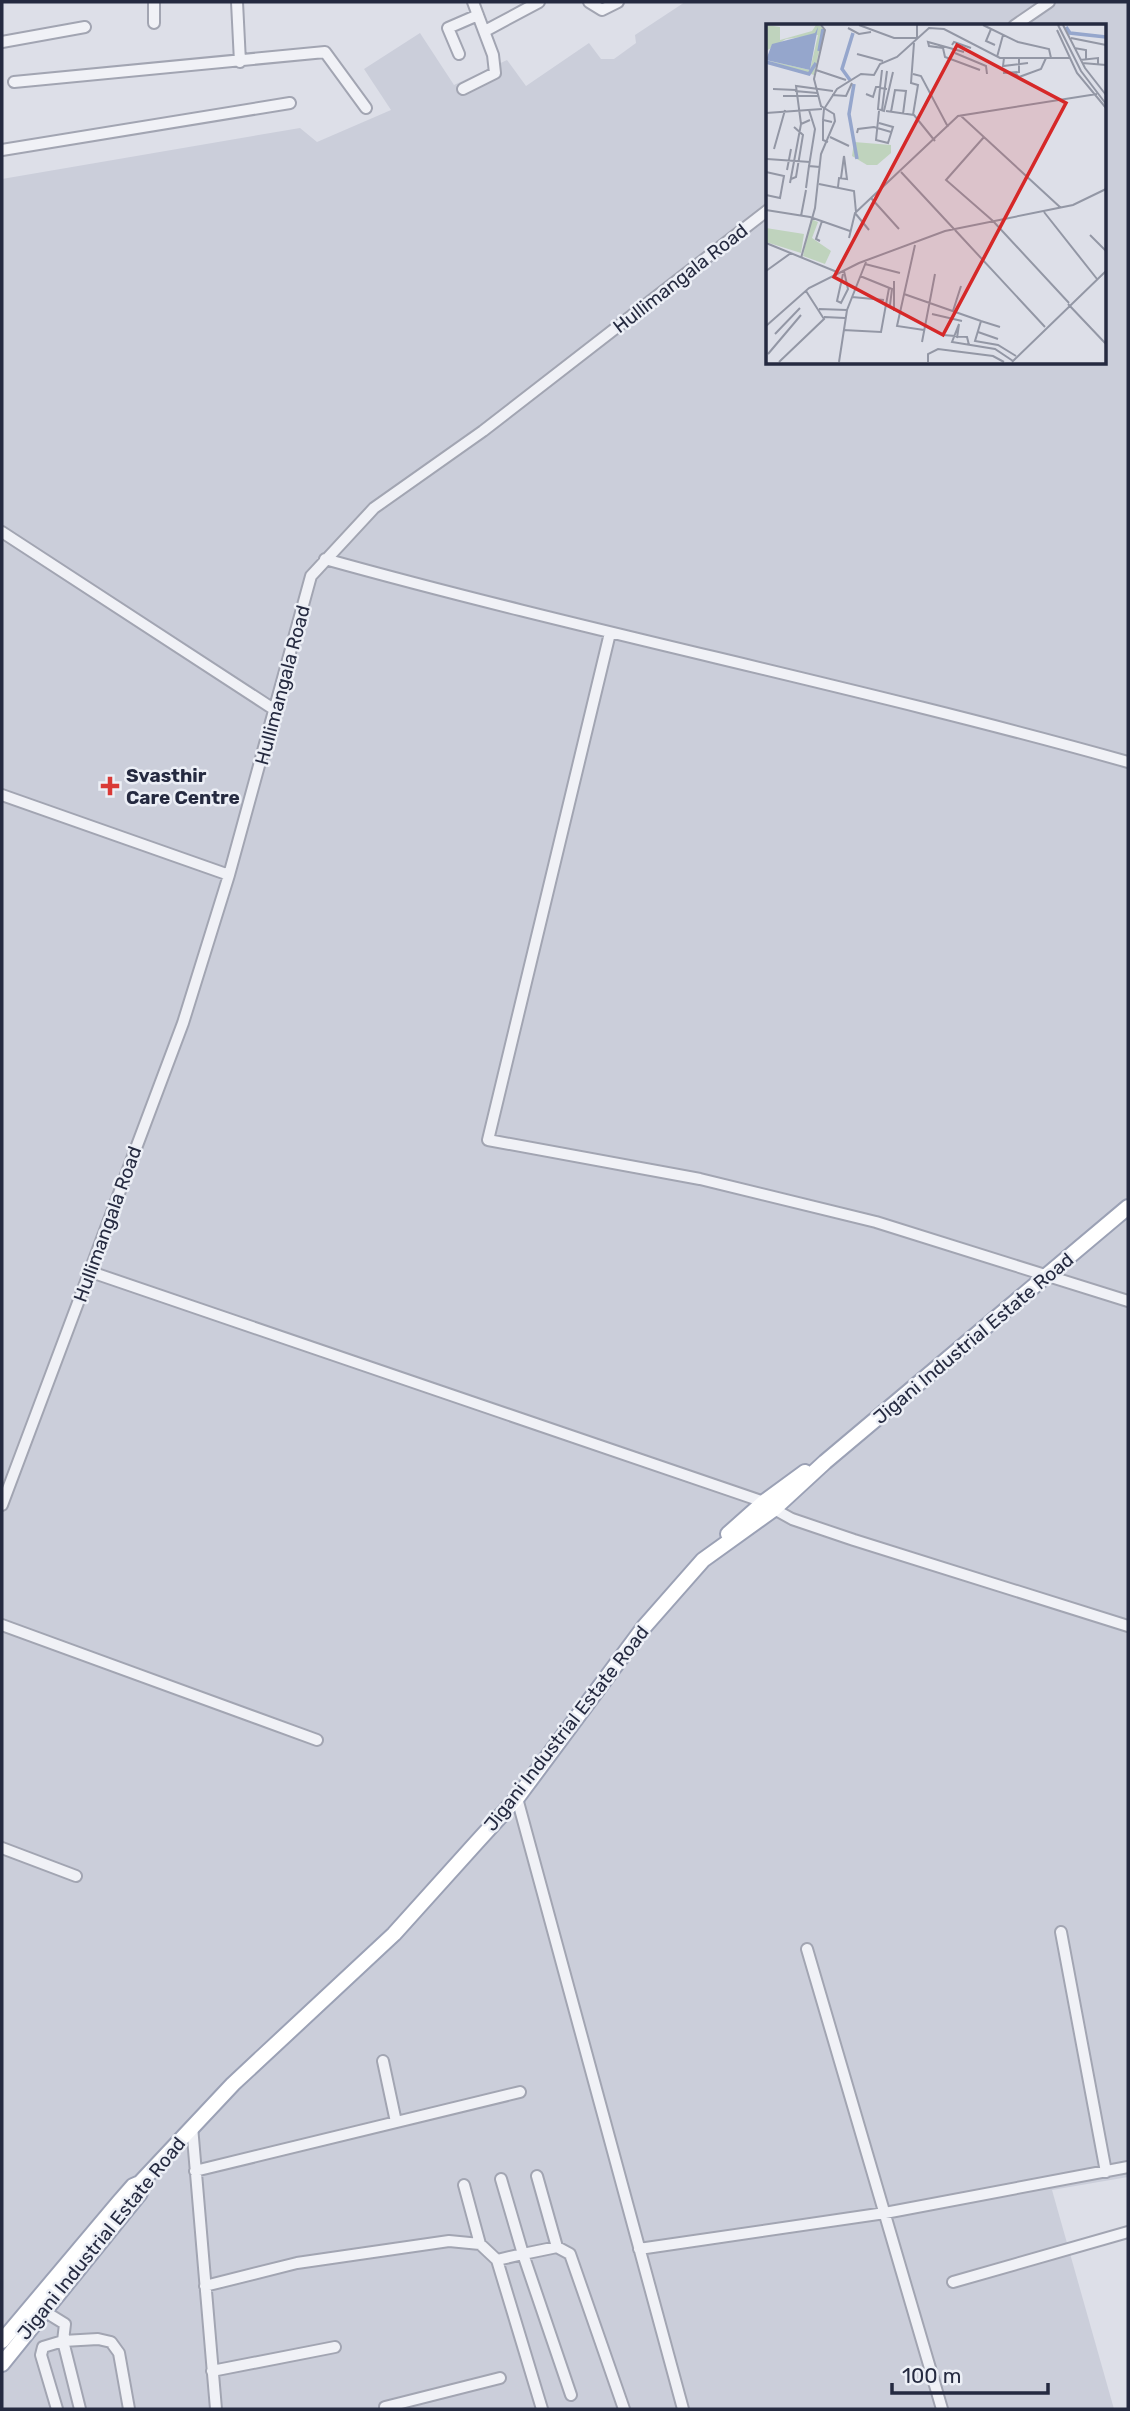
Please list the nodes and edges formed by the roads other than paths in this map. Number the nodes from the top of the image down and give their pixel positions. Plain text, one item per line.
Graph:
1 (154, 2) edge
2 (237, 2) edge
3 (473, 2) edge
4 (539, 2) edge
5 (589, 2) edge
6 (618, 2) edge
7 (1049, 2) edge
8 (478, 15) junction
9 (154, 23) dead end
10 (1017, 24) edge
11 (85, 27) dead end
12 (485, 31) junction
13 (2, 42) edge
14 (459, 54) dead end
15 (240, 62) junction
16 (14, 82) dead end
17 (463, 89) dead end
18 (290, 103) dead end
19 (366, 108) dead end
20 (2, 150) edge
21 (766, 212) edge
22 (2, 532) edge
23 (325, 559) junction
24 (610, 633) junction
25 (275, 710) junction
26 (1128, 762) edge
27 (2, 795) edge
28 (229, 875) junction
29 (1128, 1207) edge
30 (91, 1272) junction
31 (1048, 1274) junction
32 (1128, 1301) edge
33 (2, 1505) edge
34 (769, 1506) junction
35 (2, 1625) edge
36 (1128, 1626) edge
37 (317, 1740) dead end
38 (517, 1798) junction
39 (2, 1848) edge
40 (76, 1877) dead end
41 (1061, 1932) dead end
42 (807, 1949) dead end
43 (383, 2061) dead end
44 (520, 2092) dead end
45 (396, 2122) junction
46 (192, 2126) junction
47 (1128, 2167) edge
48 (195, 2171) junction
49 (1106, 2172) junction
50 (537, 2176) dead end
51 (501, 2179) dead end
52 (141, 2183) junction
53 (464, 2185) dead end
54 (886, 2213) junction
55 (1128, 2232) edge
56 (480, 2244) junction
57 (557, 2246) junction
58 (639, 2249) junction
59 (523, 2254) junction
60 (497, 2260) junction
61 (953, 2282) dead end
62 (205, 2286) junction
63 (44, 2311) junction
64 (2, 2341) edge
65 (64, 2341) junction
66 (335, 2347) dead end
67 (3, 2358) edge
68 (212, 2371) junction
69 (500, 2378) dead end
70 (571, 2395) dead end
71 (57, 2409) edge
72 (80, 2409) edge
73 (129, 2409) edge
74 (216, 2409) edge
75 (385, 2409) edge
76 (542, 2409) edge
77 (624, 2409) edge
78 (683, 2409) edge
79 (942, 2409) edge

1 - 9 street
2 - 15 street
3 - 8 street
4 - 12 street
5 - 6 street
7 - 10 street
8 - 12 street
8 - 14 street
11 - 13 street
12 - 17 street
15 - 16 street
15 - 19 street
18 - 20 street
21 - 23 street, Hullimangala Road
22 - 25 street
23 - 24 street
23 - 25 street, Hullimangala Road
24 - 26 street
24 - 31 street
25 - 28 street, Hullimangala Road
27 - 28 street
28 - 30 street, Hullimangala Road
29 - 31 main road, Jigani Industrial Estate Road
30 - 33 street, Hullimangala Road
30 - 34 street
31 - 32 street
31 - 34 main road, Jigani Industrial Estate Road
34 - 36 street
34 - 38 main road, Jigani Industrial Estate Road
35 - 37 street
38 - 46 main road, Jigani Industrial Estate Road
38 - 58 street
39 - 40 street
41 - 49 street
42 - 54 street
43 - 45 street
44 - 45 street
45 - 48 street
46 - 48 street
46 - 52 main road, Jigani Industrial Estate Road
47 - 49 street
48 - 62 street
49 - 54 street
50 - 57 street
51 - 59 street
52 - 63 main road, Jigani Industrial Estate Road
52 - 64 main road, Jigani Industrial Estate Road
53 - 56 street
54 - 58 street
54 - 79 street
55 - 61 street
56 - 60 street
56 - 62 street
57 - 59 street
57 - 77 street
58 - 78 street
59 - 60 street
59 - 70 street
60 - 76 street
62 - 68 street
63 - 65 street
63 - 67 main road, Jigani Industrial Estate Road
65 - 71 street
65 - 72 street
65 - 73 street
66 - 68 street
68 - 74 street
69 - 75 street

